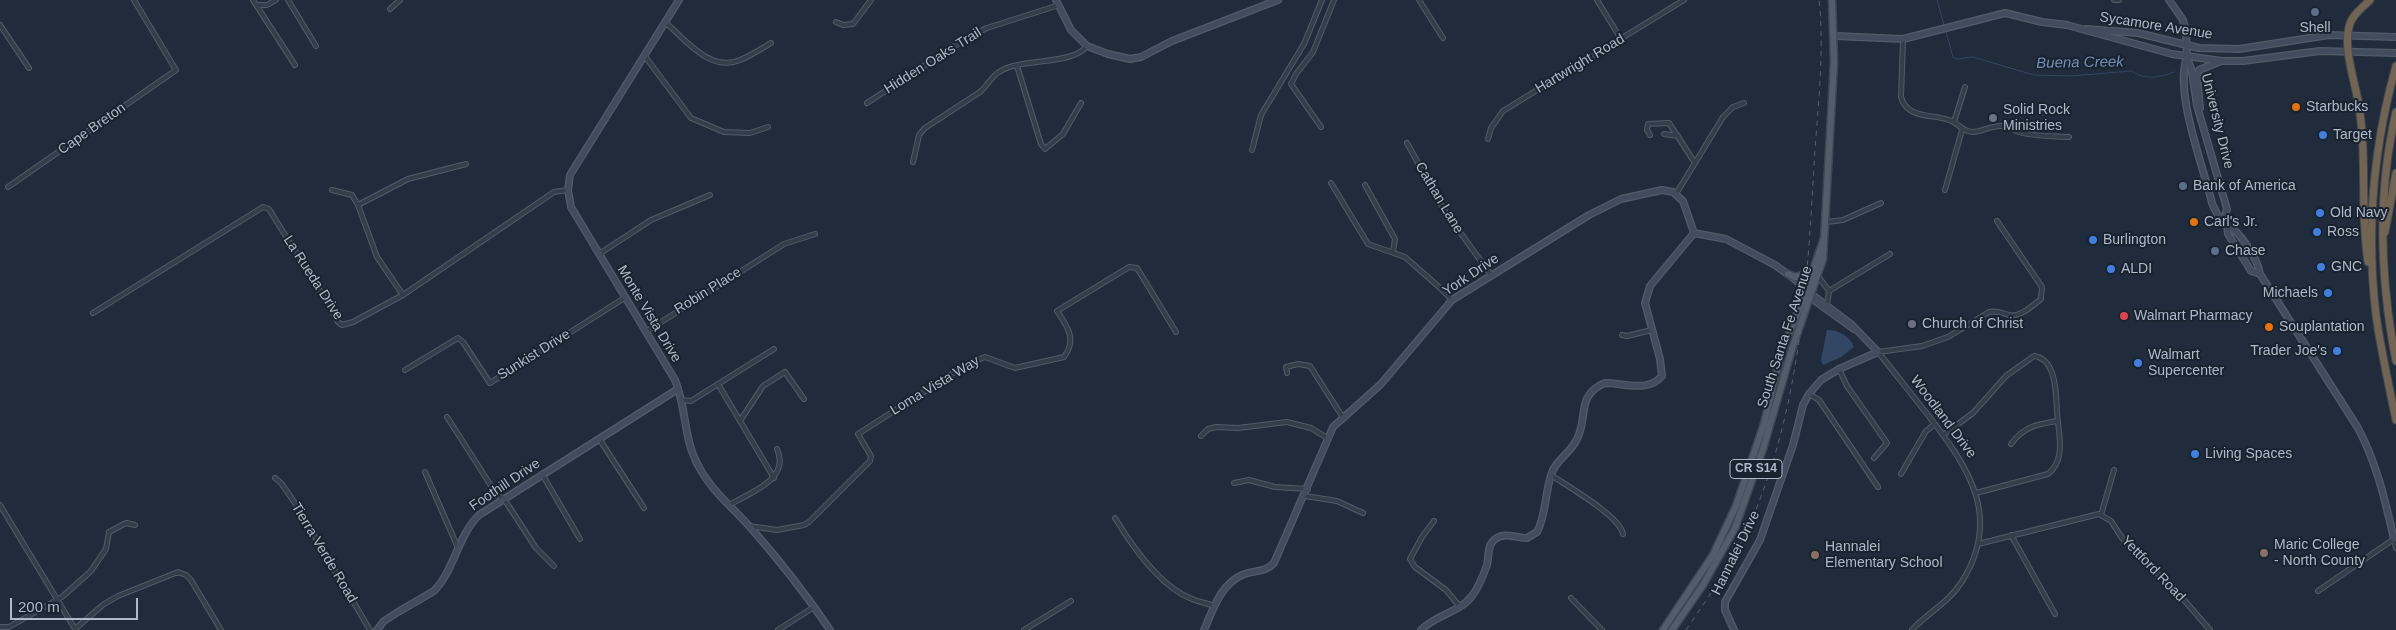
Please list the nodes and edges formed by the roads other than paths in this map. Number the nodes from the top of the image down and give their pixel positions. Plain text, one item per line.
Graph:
1 (134, 0) edge
2 (254, 0) edge
3 (276, 0) edge
4 (288, 0) edge
5 (400, 0) edge
6 (679, 0) edge
7 (871, 0) edge
8 (1278, 0) edge
9 (1322, 0) edge
10 (1334, 0) edge
11 (1419, 0) edge
12 (1597, 0) edge
13 (1684, 0) edge
14 (1832, 0) edge
15 (2114, 0) edge
16 (2119, 0) edge
17 (2168, 0) edge
18 (2370, 0) edge
19 (1058, 3) edge
20 (257, 5) junction
21 (390, 9) dead end
22 (665, 22) junction
23 (836, 22) dead end
24 (0, 25) edge
25 (2082, 29) junction
26 (2348, 35) junction
27 (1835, 36) junction
28 (2396, 37) edge
29 (1443, 38) dead end
30 (1621, 39) junction
31 (1903, 39) junction
32 (771, 43) dead end
33 (2187, 44) junction
34 (316, 46) dead end
35 (1087, 46) junction
36 (2349, 52) junction
37 (2396, 53) edge
38 (644, 55) junction
39 (2187, 57) junction
40 (2222, 61) junction
41 (295, 65) dead end
42 (1017, 66) junction
43 (2396, 66) edge
44 (29, 68) dead end
45 (1965, 87) dead end
46 (867, 103) dead end
47 (1744, 103) dead end
48 (1081, 104) dead end
49 (2396, 112) edge
50 (2199, 113) junction
51 (1954, 122) junction
52 (1321, 126) dead end
53 (768, 127) dead end
54 (1962, 130) junction
55 (1664, 134) dead end
56 (1650, 135) dead end
57 (1678, 136) junction
58 (2069, 137) dead end
59 (1488, 139) dead end
60 (1407, 143) dead end
61 (1252, 150) dead end
62 (913, 162) dead end
63 (1695, 163) junction
64 (466, 164) dead end
65 (2396, 173) edge
66 (1331, 184) dead end
67 (1365, 185) dead end
68 (8, 187) dead end
69 (332, 190) dead end
70 (568, 190) junction
71 (1945, 190) dead end
72 (1676, 194) junction
73 (710, 195) dead end
74 (1881, 203) dead end
75 (358, 205) junction
76 (1997, 221) dead end
77 (1826, 222) junction
78 (2226, 222) junction
79 (1694, 233) junction
80 (815, 234) dead end
81 (1824, 238) junction
82 (2382, 239) junction
83 (1393, 252) junction
84 (599, 254) junction
85 (1890, 254) dead end
86 (1812, 272) junction
87 (1788, 274) junction
88 (2260, 274) junction
89 (1491, 275) junction
90 (1818, 276) junction
91 (1829, 291) junction
92 (1810, 294) junction
93 (403, 295) junction
94 (626, 297) junction
95 (1452, 300) junction
96 (1827, 305) junction
97 (2376, 307) junction
98 (93, 313) dead end
99 (1855, 329) junction
100 (1652, 330) junction
101 (647, 331) junction
102 (1176, 332) dead end
103 (1622, 334) dead end
104 (774, 349) dead end
105 (1878, 352) junction
106 (2396, 361) edge
107 (1839, 369) junction
108 (405, 370) dead end
109 (1287, 373) dead end
110 (718, 384) junction
111 (678, 389) junction
112 (1809, 394) junction
113 (804, 399) dead end
114 (682, 400) junction
115 (447, 416) dead end
116 (1342, 416) junction
117 (2396, 420) edge
118 (2058, 421) junction
119 (1935, 424) junction
120 (742, 425) junction
121 (1943, 435) junction
122 (1201, 436) dead end
123 (1327, 438) junction
124 (600, 440) junction
125 (2012, 444) dead end
126 (777, 449) dead end
127 (1874, 458) dead end
128 (2114, 470) dead end
129 (426, 472) dead end
130 (542, 474) junction
131 (1901, 474) dead end
132 (1551, 475) junction
133 (275, 478) dead end
134 (774, 478) junction
135 (1234, 483) dead end
136 (1878, 487) dead end
137 (1308, 489) junction
138 (1976, 493) junction
139 (1304, 496) junction
140 (504, 499) junction
141 (0, 505) edge
142 (729, 505) junction
143 (644, 508) dead end
144 (1363, 513) dead end
145 (2101, 515) junction
146 (1115, 518) dead end
147 (1434, 521) dead end
148 (135, 526) dead end
149 (749, 526) junction
150 (1623, 534) dead end
151 (2011, 535) junction
152 (580, 539) dead end
153 (2394, 539) junction
154 (1978, 544) junction
155 (458, 548) junction
156 (2396, 548) edge
157 (554, 566) dead end
158 (2318, 591) dead end
159 (1571, 598) dead end
160 (57, 600) junction
161 (1071, 602) dead end
162 (1214, 606) junction
163 (814, 607) junction
164 (1460, 607) junction
165 (2055, 614) dead end
166 (0, 627) edge
167 (76, 630) edge
168 (221, 630) edge
169 (370, 630) edge
170 (377, 630) edge
171 (778, 630) edge
172 (830, 630) edge
173 (1024, 630) edge
174 (1204, 630) edge
175 (1421, 630) edge
176 (1602, 630) edge
177 (1663, 630) edge
178 (1672, 630) edge
179 (1734, 630) edge
180 (1912, 630) edge
181 (2210, 630) edge

1 - 68 street, Cape Breton
2 - 20 street
3 - 20 street
4 - 34 street
5 - 21 street
6 - 22 street
7 - 23 street
8 - 35 street
9 - 61 street
10 - 52 street
11 - 29 street
12 - 30 street
13 - 30 street, Hartwright Road
14 - 27 main road, South Santa Fe Avenue / CR S14
15 - 16 street
17 - 33 street, University Drive
18 - 26 highway
19 - 35 street
19 - 46 street, Hidden Oaks Trail
20 - 41 street
22 - 32 street
22 - 38 street
24 - 44 street
25 - 31 street
25 - 33 street, Sycamore Avenue
25 - 39 street, Sycamore Avenue
26 - 28 street, Sycamore Avenue
26 - 33 street, Sycamore Avenue
26 - 36 highway
27 - 31 street
27 - 77 main road, South Santa Fe Avenue / CR S14
30 - 59 street, Hartwright Road
31 - 51 street
33 - 39 street, University Drive
35 - 42 street
36 - 37 street, Sycamore Avenue
36 - 40 street, Sycamore Avenue
36 - 97 highway
38 - 53 street
38 - 70 street
39 - 40 street, Sycamore Avenue
39 - 50 street, University Drive
39 - 78 street, University Drive
40 - 50 street
42 - 48 street
42 - 62 street
43 - 97 highway
45 - 51 street
47 - 63 street
49 - 82 highway
50 - 78 street, University Drive
51 - 54 street
54 - 58 street
54 - 71 street
55 - 57 street
56 - 57 street
57 - 63 street
60 - 89 street, Cathan Lane
63 - 72 street
64 - 75 street
65 - 82 highway
66 - 83 street
67 - 83 street
69 - 75 street
70 - 84 street, Monte Vista Drive
70 - 93 street, La Rueda Drive
72 - 79 street
72 - 89 street, York Drive
73 - 84 street
74 - 77 street
75 - 93 street
76 - 105 street
77 - 81 main road, South Santa Fe Avenue / CR S14
78 - 88 street, University Drive
78 - 88 street, University Drive
79 - 87 street
79 - 100 street
80 - 101 street, Robin Place
81 - 86 main road, South Santa Fe Avenue / CR S14
81 - 90 main road, South Santa Fe Avenue / CR S14
82 - 106 highway
83 - 95 street
84 - 94 street, Monte Vista Drive
85 - 91 street
86 - 87 main road
86 - 92 main road, South Santa Fe Avenue / CR S14
87 - 92 street
88 - 153 street, University Drive
89 - 95 street, York Drive
90 - 91 street
90 - 92 main road, South Santa Fe Avenue / CR S14
91 - 96 street
92 - 96 street, Woodland Drive
92 - 99 street, Woodland Drive
92 - 177 main road, South Santa Fe Avenue / CR S14
92 - 178 main road, South Santa Fe Avenue / CR S14
93 - 98 street, La Rueda Drive
94 - 101 street, Monte Vista Drive
94 - 108 street, Sunkist Drive
95 - 116 street, York Drive
96 - 99 street, Woodland Drive
97 - 117 highway
99 - 105 street, Woodland Drive
100 - 103 street
100 - 132 street
101 - 111 street, Monte Vista Drive
102 - 149 street, Loma Vista Way
104 - 110 street
105 - 107 street, Hannalei Drive
105 - 119 street, Woodland Drive
107 - 112 street, Hannalei Drive
107 - 127 street
109 - 116 street
110 - 114 street
110 - 120 street
111 - 114 street, Monte Vista Drive
111 - 124 street, Foothill Drive
112 - 136 street
112 - 179 street, Hannalei Drive
113 - 120 street
114 - 142 street, Monte Vista Drive
115 - 140 street
116 - 123 street, York Drive
118 - 121 street
118 - 125 street
118 - 138 street
119 - 121 street, Woodland Drive
119 - 131 street
120 - 134 street
121 - 138 street, Woodland Drive
122 - 123 street
123 - 137 street, York Drive
124 - 130 street, Foothill Drive
124 - 143 street
126 - 134 street
128 - 145 street
129 - 155 street
130 - 140 street, Foothill Drive
130 - 152 street
132 - 150 street
132 - 164 street
133 - 169 street, Tierra Verde Road
134 - 142 street
135 - 137 street
137 - 139 street, York Drive
138 - 154 street, Woodland Drive
139 - 144 street
139 - 162 street, York Drive
140 - 155 street, Foothill Drive
140 - 157 street
141 - 160 street
142 - 149 street, Monte Vista Drive
145 - 151 street
145 - 181 street, Yettford Road
146 - 162 street
147 - 164 street
148 - 160 street
149 - 163 street, Monte Vista Drive
151 - 154 street
151 - 165 street
153 - 156 street, University Drive
153 - 158 street
154 - 180 street, Woodland Drive
155 - 170 street, Foothill Drive
159 - 176 street
160 - 166 street
160 - 167 street
161 - 173 street
162 - 174 street, York Drive
163 - 171 street
163 - 172 street, Monte Vista Drive
164 - 175 street
167 - 168 street

